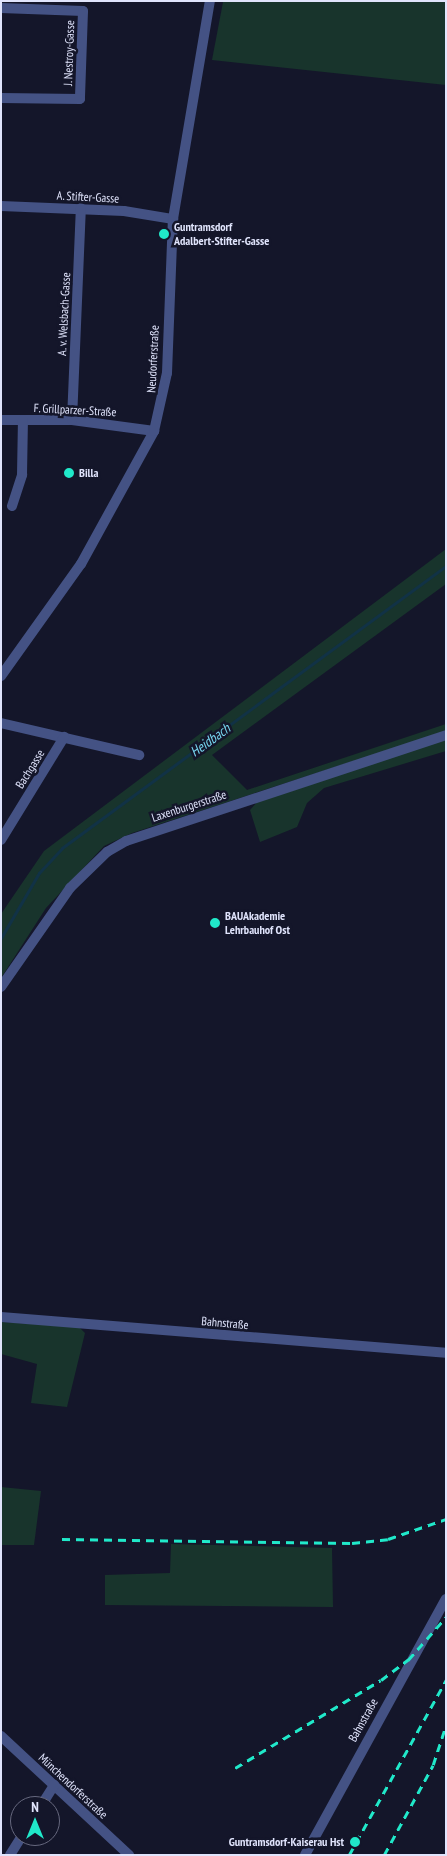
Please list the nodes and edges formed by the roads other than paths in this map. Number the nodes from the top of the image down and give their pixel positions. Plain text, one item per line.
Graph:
1 (210, 1) edge
2 (1, 8) edge
3 (1, 98) edge
4 (1, 206) edge
5 (82, 208) junction
6 (173, 219) junction
7 (1, 420) edge
8 (23, 420) junction
9 (72, 420) junction
10 (154, 431) junction
11 (12, 506) dead end
12 (1, 676) edge
13 (1, 723) edge
14 (446, 735) edge
15 (64, 737) junction
16 (139, 755) dead end
17 (1, 840) edge
18 (1, 987) edge
19 (1, 1317) edge
20 (446, 1353) edge
21 (446, 1599) edge
22 (1, 1736) edge
23 (54, 1785) junction
24 (47, 1796) edge
25 (128, 1855) edge
26 (305, 1855) edge

1 - 6 street, Neudorferstraße
2 - 3 street, J. Nestroy-Gasse
4 - 5 street, A. Stifter-Gasse
5 - 6 street, A. Stifter-Gasse
5 - 9 street, A. v. Welsbach-Gasse
6 - 10 street, Neudorferstraße
7 - 8 street, F. Grillparzer-Straße
8 - 9 street, F. Grillparzer-Straße
8 - 11 street, F. Grillparzer-Straße
9 - 10 street, F. Grillparzer-Straße
10 - 12 street, Neudorferstraße
13 - 15 street, Bachgasse
14 - 18 street, Laxenburgerstraße
15 - 16 street, Bachgasse
15 - 17 street, Bachgasse
19 - 20 street, Bahnstraße
21 - 26 street, Bahnstraße
22 - 23 street, Münchendorferstraße
23 - 24 street
23 - 25 street, Münchendorferstraße

